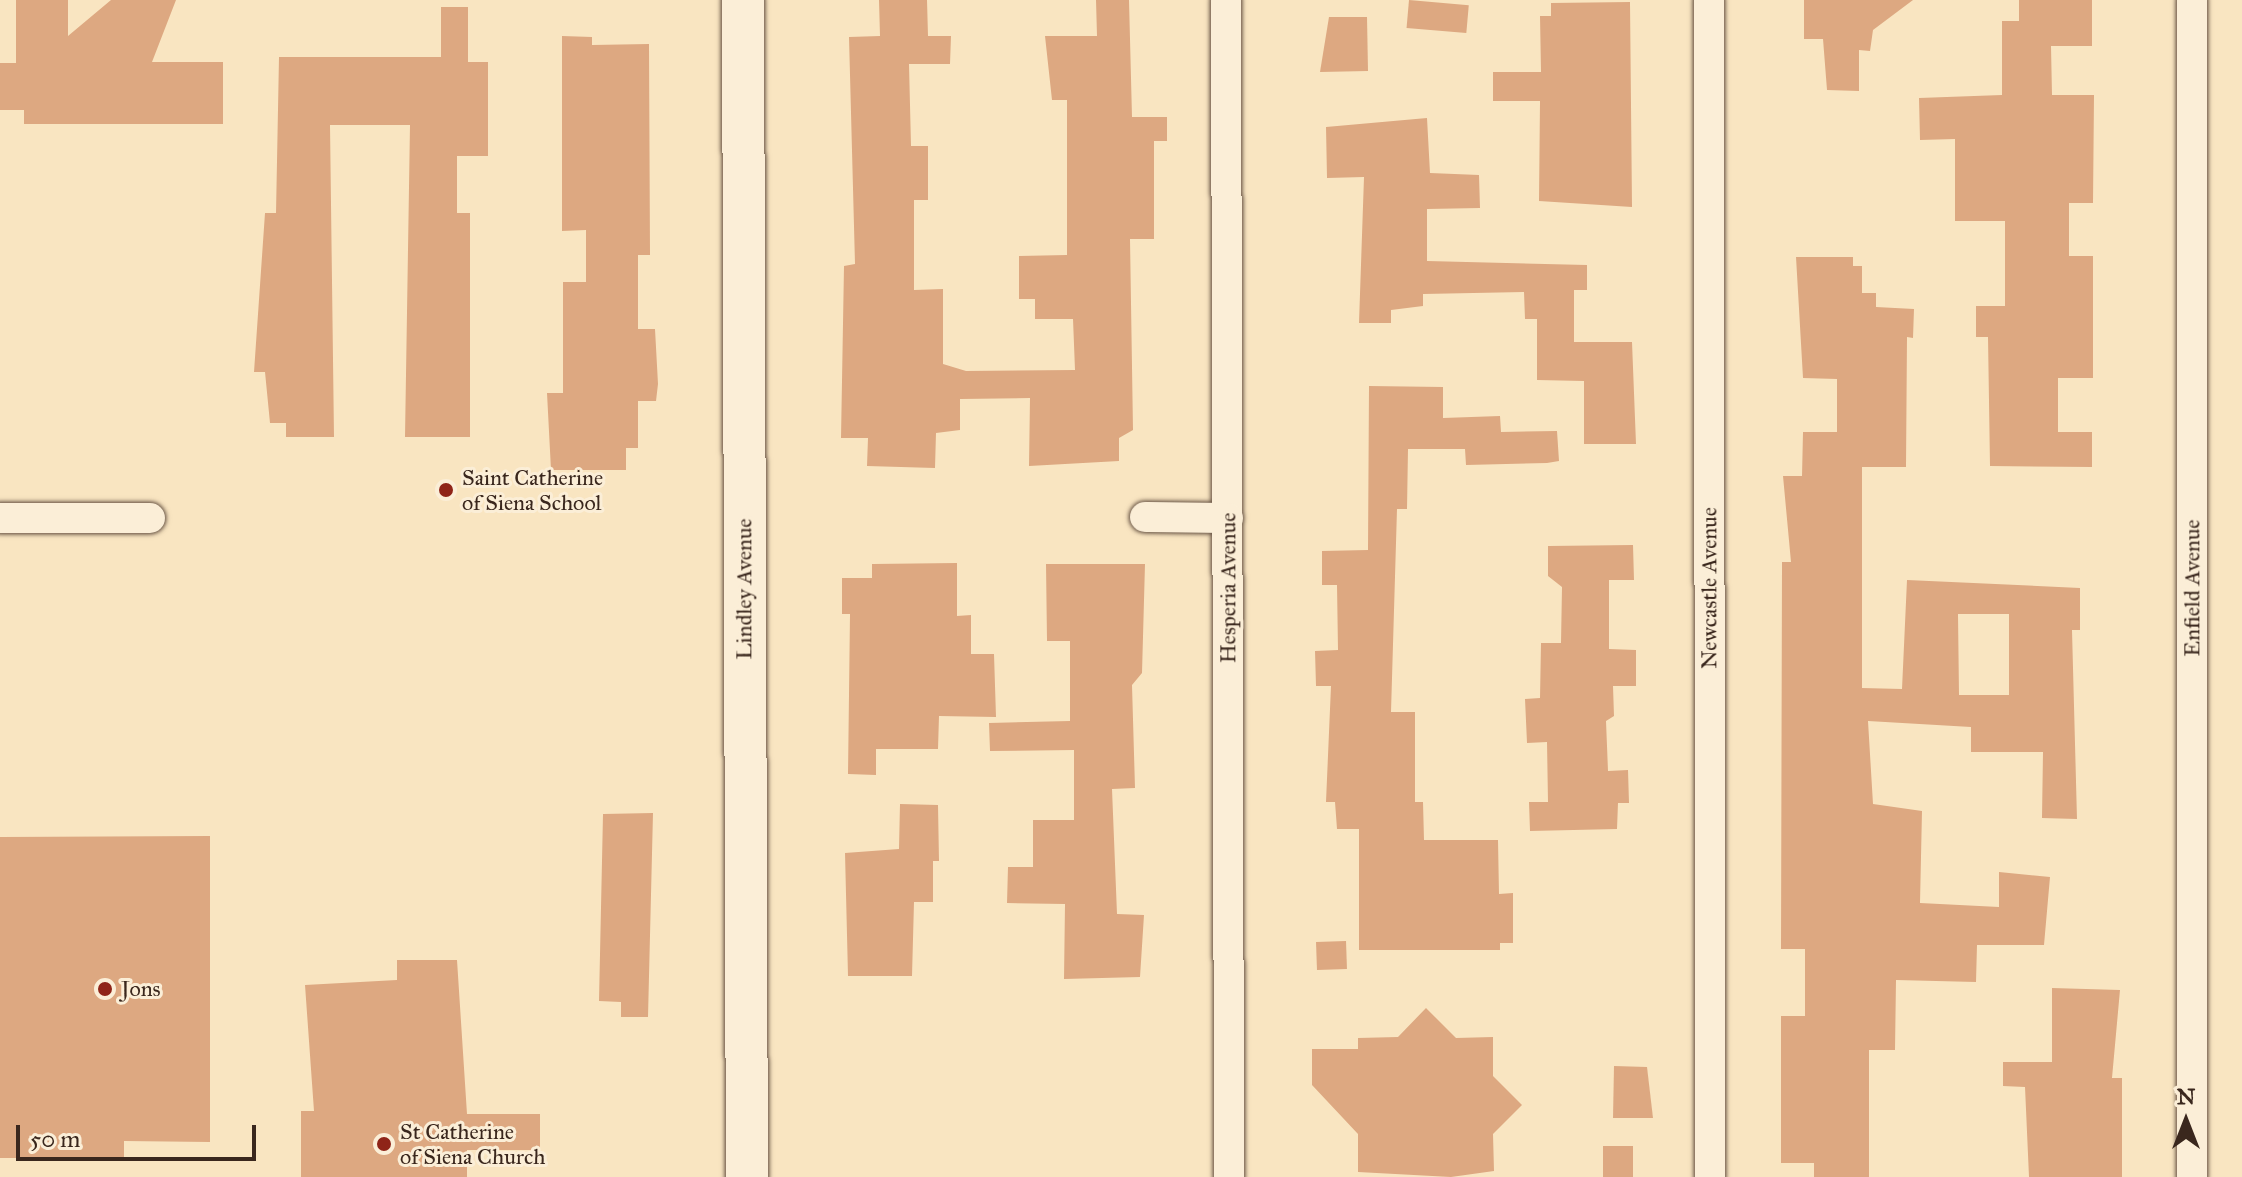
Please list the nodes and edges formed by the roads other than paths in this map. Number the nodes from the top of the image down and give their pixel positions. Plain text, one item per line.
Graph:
1 (743, 0) edge
2 (1226, 0) edge
3 (1709, 0) edge
4 (2192, 0) edge
5 (1145, 517) dead end
6 (0, 518) edge
7 (150, 518) dead end
8 (1228, 518) junction
9 (747, 1177) edge
10 (1229, 1177) edge
11 (1710, 1177) edge
12 (2192, 1177) edge

1 - 9 main road, Lindley Avenue
2 - 8 street, Hesperia Avenue
3 - 11 street, Newcastle Avenue
4 - 12 street, Enfield Avenue
5 - 8 street
6 - 7 street
8 - 10 street, Hesperia Avenue

